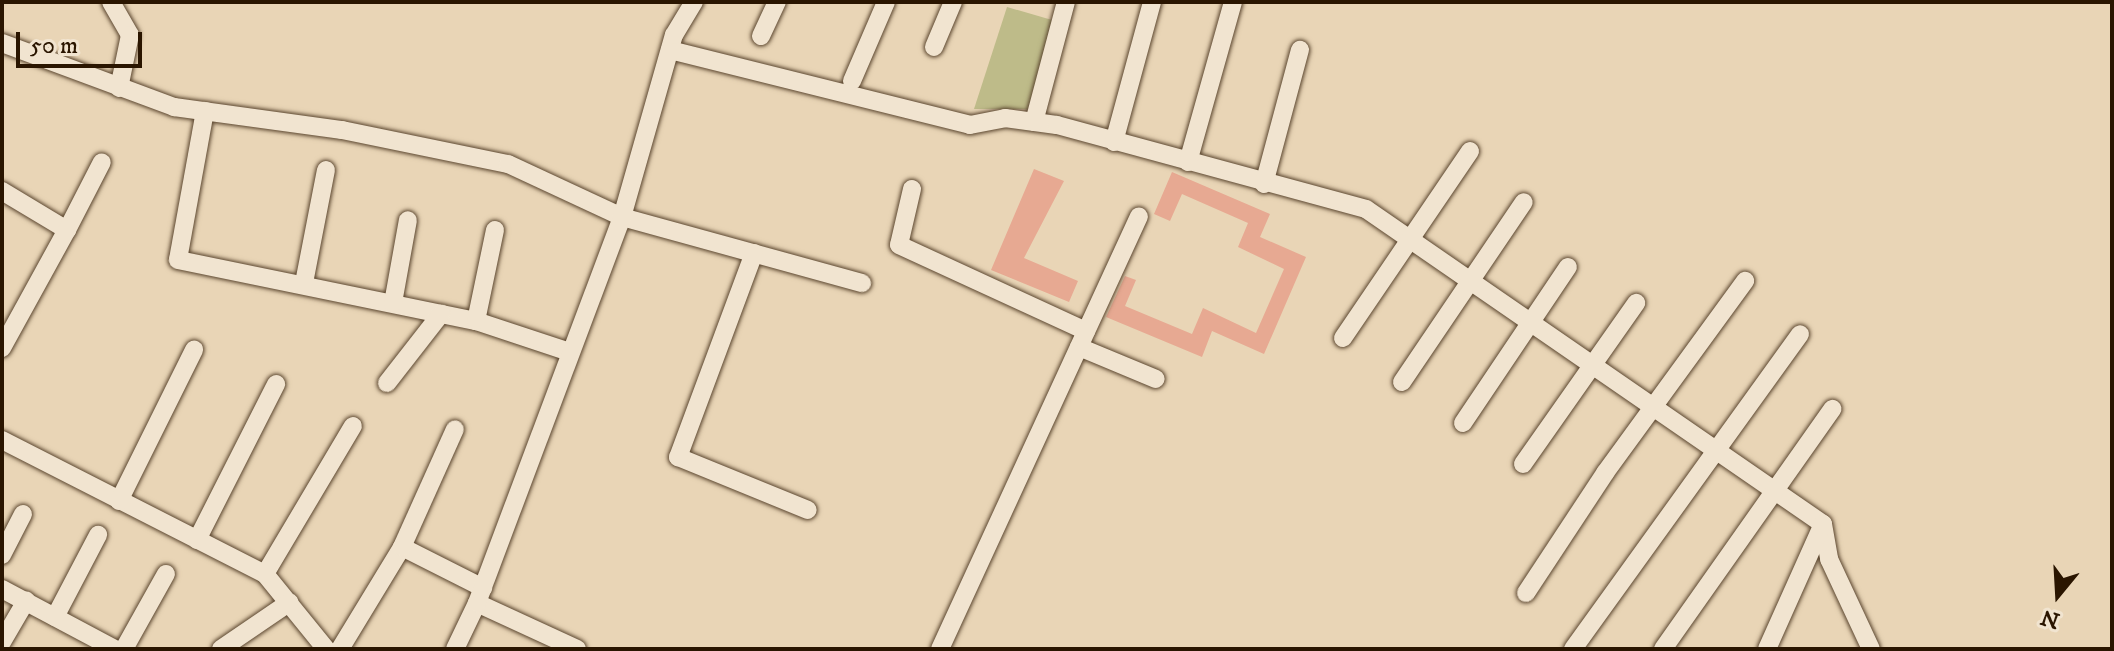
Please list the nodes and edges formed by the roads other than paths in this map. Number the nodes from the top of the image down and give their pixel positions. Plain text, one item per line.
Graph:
1 (111, 2) edge
2 (694, 2) edge
3 (777, 2) edge
4 (886, 2) edge
5 (953, 2) edge
6 (1066, 2) edge
7 (1152, 2) edge
8 (1233, 2) edge
9 (761, 36) dead end
10 (2, 43) edge
11 (934, 47) dead end
12 (670, 50) junction
13 (1300, 50) dead end
14 (852, 81) dead end
15 (119, 88) junction
16 (205, 111) junction
17 (1034, 122) junction
18 (1114, 142) junction
19 (1470, 151) dead end
20 (102, 162) dead end
21 (1188, 162) junction
22 (326, 170) dead end
23 (1264, 184) junction
24 (912, 189) dead end
25 (2, 191) edge
26 (1524, 202) dead end
27 (622, 217) junction
28 (1139, 217) dead end
29 (408, 220) dead end
30 (67, 230) junction
31 (495, 230) dead end
32 (1410, 238) junction
33 (754, 253) junction
34 (1568, 267) dead end
35 (1472, 278) junction
36 (1745, 281) dead end
37 (304, 283) junction
38 (862, 283) dead end
39 (393, 303) junction
40 (1636, 303) dead end
41 (441, 314) junction
42 (1533, 320) junction
43 (476, 321) junction
44 (1800, 334) dead end
45 (1343, 338) dead end
46 (1082, 339) junction
47 (2, 348) edge
48 (194, 350) dead end
49 (570, 352) junction
50 (1594, 364) junction
51 (1156, 379) dead end
52 (1402, 382) dead end
53 (387, 383) dead end
54 (276, 384) dead end
55 (1654, 406) junction
56 (1832, 409) dead end
57 (1463, 423) dead end
58 (353, 426) dead end
59 (455, 429) dead end
60 (2, 440) edge
61 (1717, 450) junction
62 (1523, 464) dead end
63 (1775, 490) junction
64 (119, 501) junction
65 (808, 510) dead end
66 (23, 514) dead end
67 (1823, 524) junction
68 (98, 535) dead end
69 (197, 540) junction
70 (4, 545) edge
71 (402, 547) junction
72 (166, 574) dead end
73 (265, 574) junction
74 (2, 589) edge
75 (1526, 593) dead end
76 (480, 596) junction
77 (26, 601) junction
78 (290, 602) junction
79 (55, 617) junction
80 (2, 642) edge
81 (84, 642) edge
82 (115, 649) edge
83 (124, 649) edge
84 (221, 649) edge
85 (326, 649) edge
86 (340, 649) edge
87 (455, 649) edge
88 (577, 649) edge
89 (940, 649) edge
90 (1573, 649) edge
91 (1663, 649) edge
92 (1767, 649) edge
93 (1871, 649) edge

1 - 15 street
2 - 12 street
3 - 9 street
4 - 14 street
5 - 11 street
6 - 17 street
7 - 18 street
8 - 21 street
10 - 15 street
12 - 17 street
12 - 27 street
13 - 23 street
15 - 16 street
16 - 27 street
16 - 37 street
17 - 18 street
18 - 21 street
19 - 32 street
20 - 30 street
21 - 23 street
22 - 37 street
23 - 32 street
24 - 46 street
25 - 30 street
26 - 35 street
27 - 33 street
27 - 49 street
28 - 46 street
29 - 39 street
30 - 47 street
31 - 43 street
32 - 35 street
32 - 45 street
33 - 38 street
33 - 65 street
34 - 42 street
35 - 42 street
35 - 52 street
36 - 55 street
37 - 39 street
39 - 41 street
40 - 50 street
41 - 43 street
41 - 53 street
42 - 50 street
42 - 57 street
43 - 49 street
44 - 61 street
46 - 51 street
46 - 89 street
48 - 64 street
49 - 76 street
50 - 55 street
50 - 62 street
54 - 69 street
55 - 61 street
55 - 75 street
56 - 63 street
58 - 73 street
59 - 71 street
60 - 64 street
61 - 63 street
61 - 90 street
63 - 67 street
63 - 91 street
64 - 69 street
66 - 70 street
67 - 92 street
67 - 93 street
68 - 79 street
69 - 73 street
71 - 76 street
71 - 86 street
72 - 83 street
73 - 78 street
74 - 77 street
76 - 87 street
76 - 88 street
77 - 79 street
77 - 80 street
78 - 84 street
78 - 85 street
79 - 81 street
81 - 82 street

